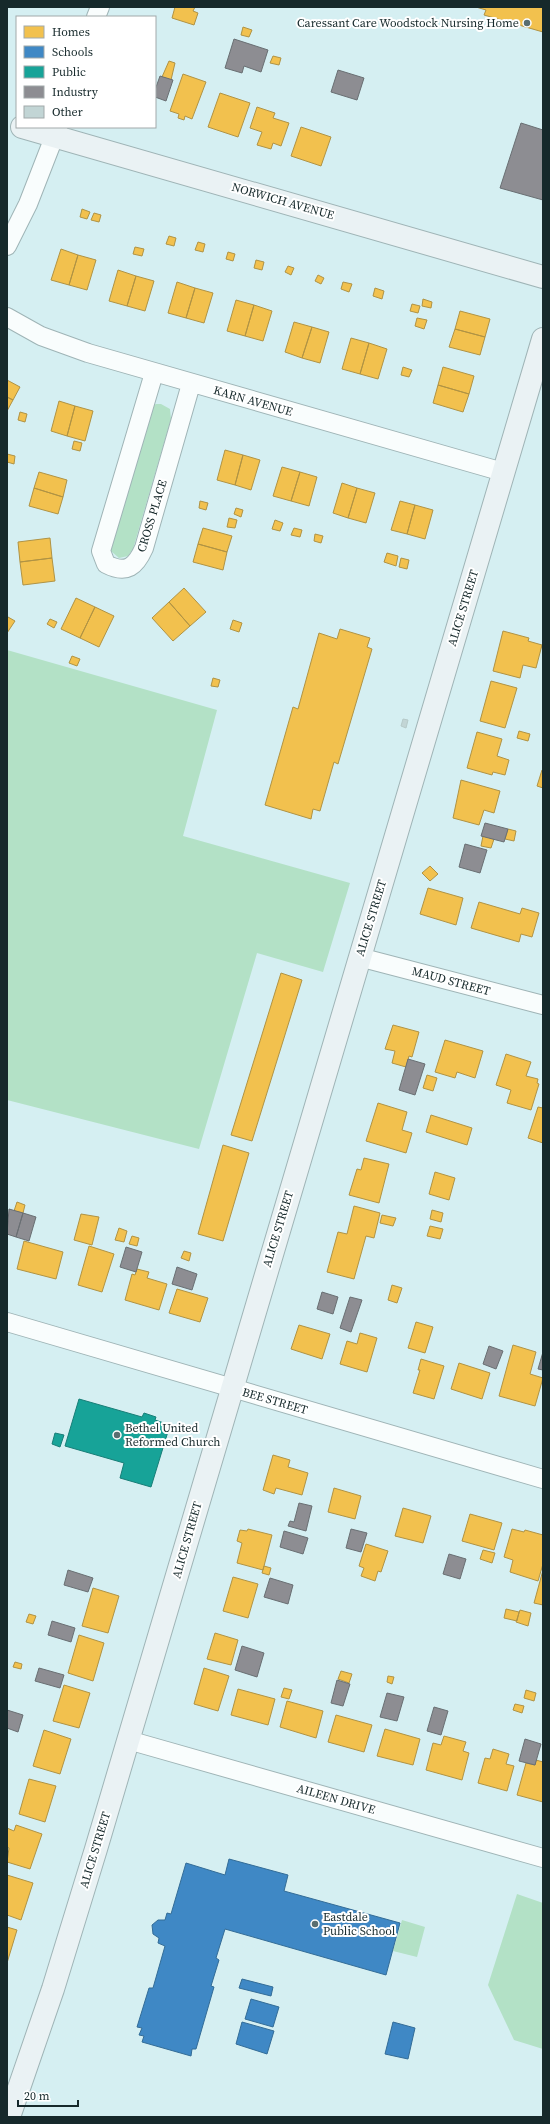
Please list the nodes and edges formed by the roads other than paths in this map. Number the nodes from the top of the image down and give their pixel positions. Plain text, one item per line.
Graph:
1 (29, 128) edge
2 (57, 132) edge
3 (7, 246) edge
4 (543, 277) edge
5 (7, 317) edge
6 (543, 339) edge
7 (154, 373) junction
8 (190, 384) junction
9 (503, 472) junction
10 (359, 957) junction
11 (543, 1005) edge
12 (7, 1322) edge
13 (231, 1388) junction
14 (543, 1479) edge
15 (128, 1740) junction
16 (543, 1858) edge
17 (8, 2117) edge

1 - 2 street, NORWICH AVENUE
2 - 3 street
2 - 4 street, NORWICH AVENUE
5 - 7 street, KARN AVENUE
6 - 9 street, ALICE STREET
7 - 8 street, KARN AVENUE
7 - 8 street, CROSS PLACE
8 - 9 street, KARN AVENUE
9 - 10 street, ALICE STREET
10 - 11 street, MAUD STREET
10 - 13 street, ALICE STREET
12 - 13 street, BEE STREET
13 - 14 street, BEE STREET
13 - 15 street, ALICE STREET
15 - 16 street, AILEEN DRIVE
15 - 17 street, ALICE STREET

